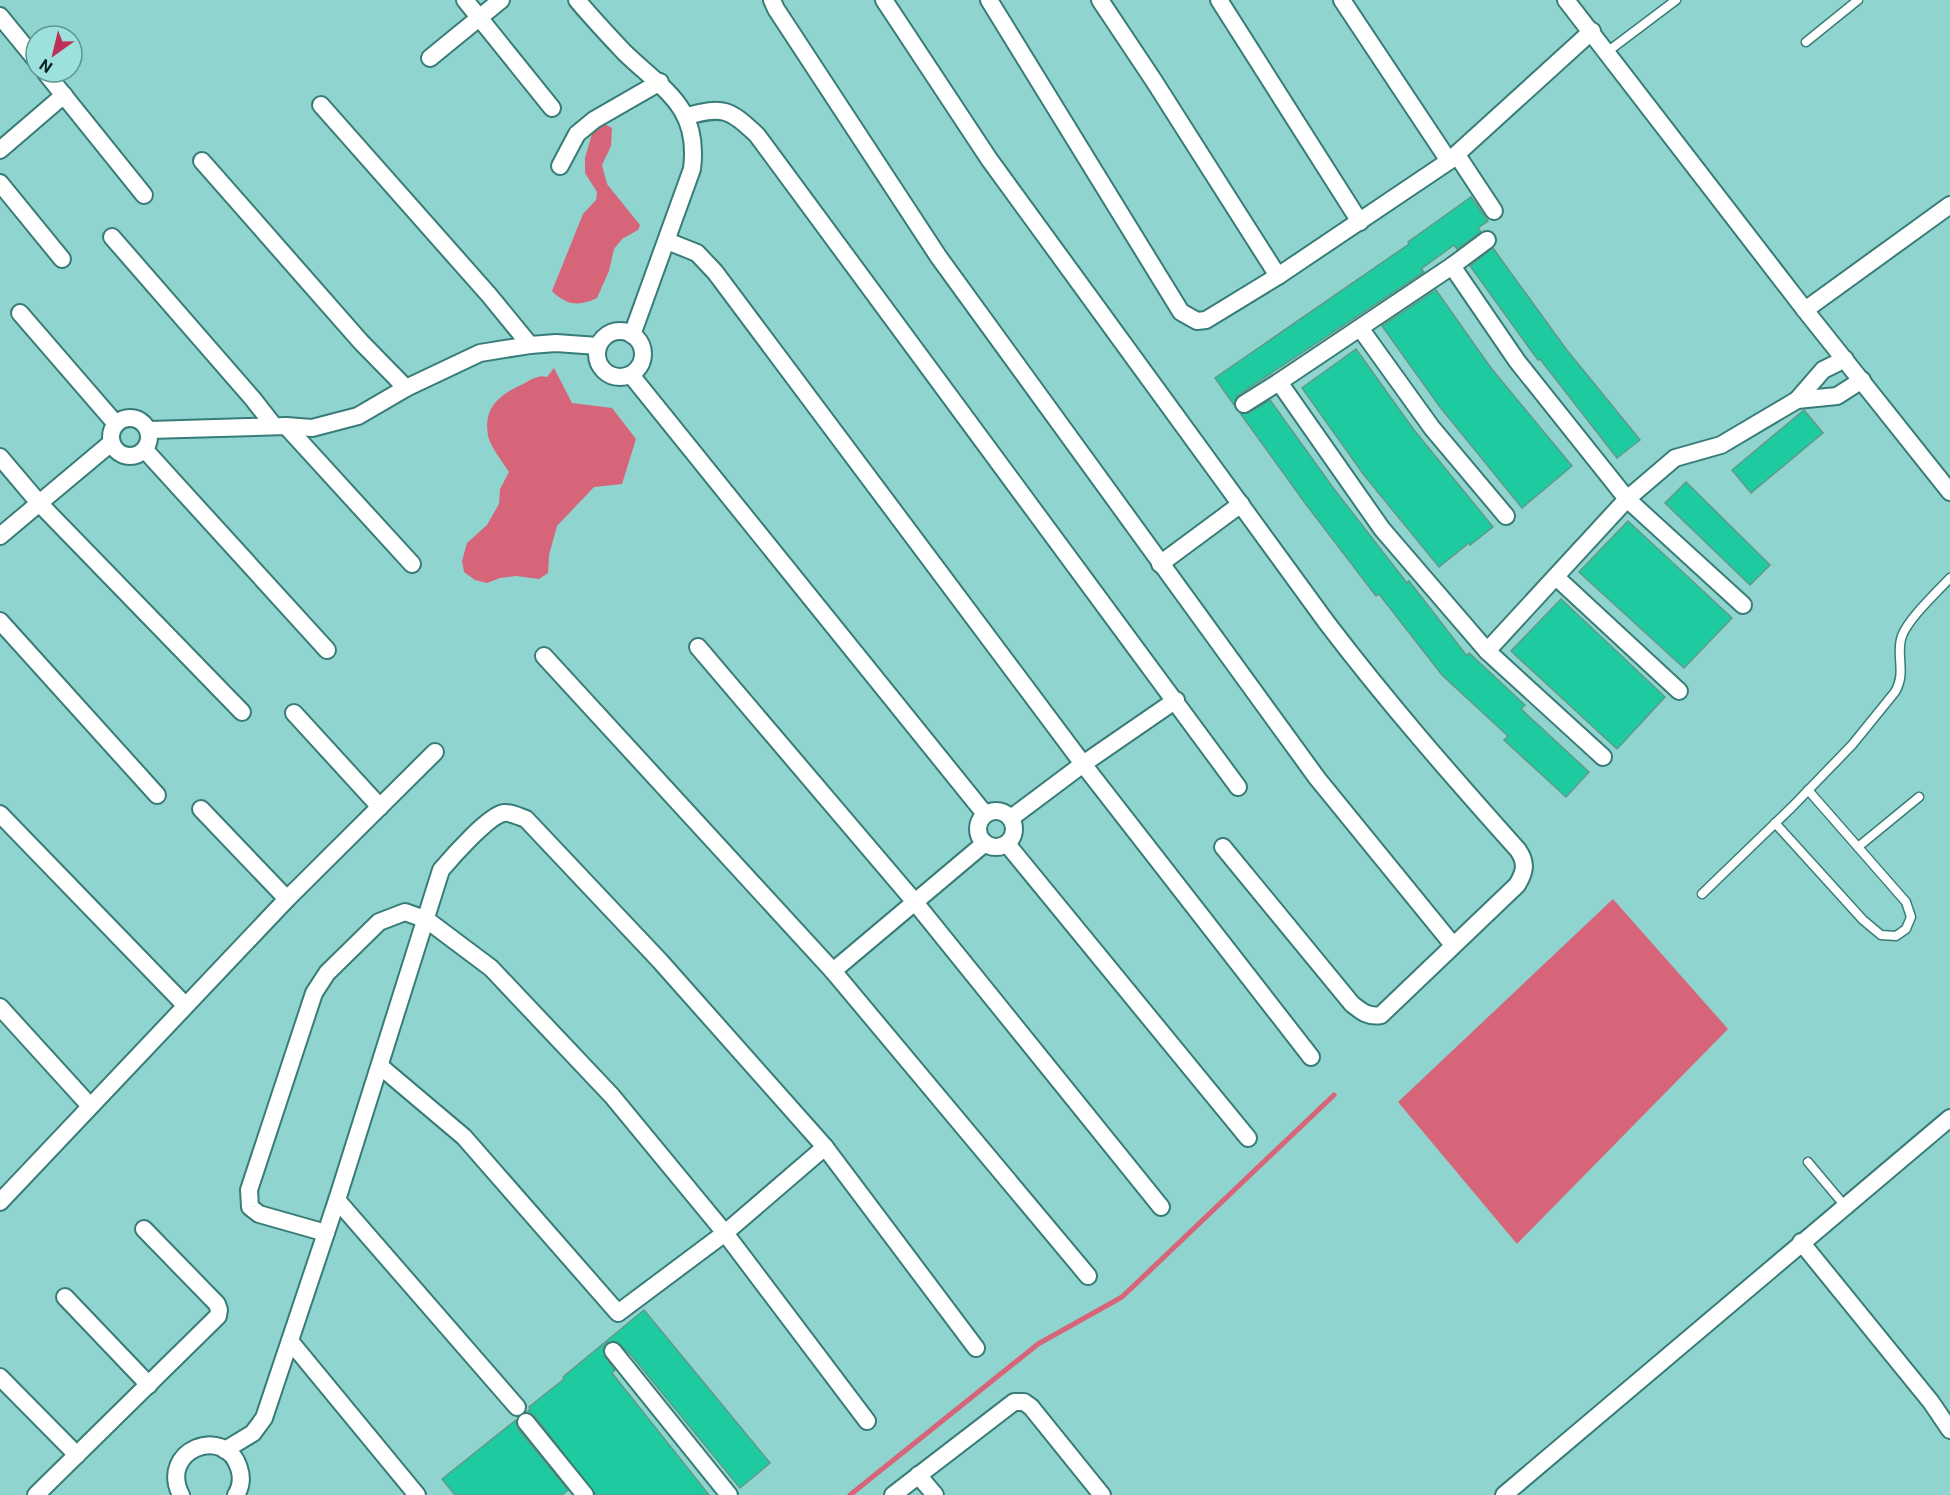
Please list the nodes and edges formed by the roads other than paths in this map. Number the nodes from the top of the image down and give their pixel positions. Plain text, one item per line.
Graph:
1 (465, 0) edge
2 (501, 0) edge
3 (577, 0) edge
4 (772, 0) edge
5 (884, 0) edge
6 (989, 0) edge
7 (1100, 0) edge
8 (1219, 0) edge
9 (1566, 0) edge
10 (1676, 0) edge
11 (1858, 0) edge
12 (1345, 1) edge
13 (0, 16) edge
14 (479, 18) junction
15 (1592, 31) junction
16 (1806, 42) dead end
17 (24, 45) edge
18 (1607, 52) junction
19 (430, 58) dead end
20 (660, 82) junction
21 (55, 84) edge
22 (64, 95) junction
23 (321, 105) dead end
24 (552, 108) dead end
25 (687, 116) junction
26 (0, 150) edge
27 (1453, 158) junction
28 (202, 161) dead end
29 (560, 166) dead end
30 (0, 183) edge
31 (144, 195) dead end
32 (1950, 205) edge
33 (1494, 211) dead end
34 (1360, 222) junction
35 (112, 237) dead end
36 (1487, 240) dead end
37 (667, 241) junction
38 (62, 259) dead end
39 (1452, 266) junction
40 (1278, 276) junction
41 (1805, 310) junction
42 (20, 313) dead end
43 (1360, 328) junction
44 (632, 334) junction
45 (530, 345) junction
46 (598, 346) junction
47 (1845, 359) junction
48 (631, 375) junction
49 (1862, 380) junction
50 (1279, 382) junction
51 (406, 388) junction
52 (1797, 400) junction
53 (1244, 404) dead end
54 (116, 424) junction
55 (280, 426) junction
56 (149, 430) junction
57 (111, 443) junction
58 (145, 450) junction
59 (0, 457) edge
60 (1950, 492) edge
61 (1627, 499) junction
62 (39, 503) junction
63 (1241, 504) junction
64 (1506, 516) dead end
65 (0, 536) edge
66 (412, 564) dead end
67 (1160, 564) junction
68 (1556, 577) junction
69 (1950, 578) edge
70 (1743, 605) dead end
71 (0, 621) edge
72 (698, 647) dead end
73 (327, 650) dead end
74 (1487, 651) junction
75 (544, 656) dead end
76 (1679, 691) dead end
77 (1176, 700) junction
78 (242, 712) dead end
79 (294, 713) dead end
80 (435, 752) dead end
81 (1603, 757) dead end
82 (1083, 764) junction
83 (1238, 787) dead end
84 (1808, 790) junction
85 (158, 795) dead end
86 (1919, 797) dead end
87 (380, 807) junction
88 (201, 809) dead end
89 (0, 814) edge
90 (985, 814) junction
91 (1011, 818) junction
92 (1775, 823) junction
93 (985, 843) junction
94 (1007, 844) junction
95 (1223, 847) dead end
96 (1858, 847) junction
97 (1702, 894) dead end
98 (287, 899) junction
99 (914, 901) junction
100 (427, 920) junction
101 (1453, 945) junction
102 (833, 971) junction
103 (185, 1005) junction
104 (0, 1007) edge
105 (1311, 1056) dead end
106 (380, 1066) junction
107 (90, 1106) junction
108 (1950, 1118) edge
109 (1248, 1137) dead end
110 (825, 1147) junction
111 (1808, 1162) dead end
112 (337, 1200) junction
113 (0, 1202) edge
114 (1845, 1206) junction
115 (1161, 1207) dead end
116 (144, 1229) dead end
117 (326, 1233) junction
118 (725, 1233) junction
119 (1801, 1242) junction
120 (1088, 1275) dead end
121 (65, 1298) dead end
122 (290, 1341) junction
123 (976, 1348) dead end
124 (613, 1351) dead end
125 (0, 1377) edge
126 (149, 1384) junction
127 (867, 1421) dead end
128 (1950, 1430) edge
129 (225, 1450) junction
130 (77, 1455) junction
131 (918, 1475) junction
132 (238, 1494) edge
133 (36, 1495) edge
134 (181, 1495) edge
135 (417, 1495) edge
136 (585, 1495) edge
137 (729, 1495) edge
138 (893, 1495) edge
139 (935, 1495) edge
140 (1102, 1495) edge
141 (1504, 1495) edge

1 - 14 street
2 - 14 street
3 - 20 street
4 - 67 street
5 - 63 street
6 - 40 street
7 - 40 street
8 - 34 street
9 - 15 street
10 - 18 lane
11 - 16 lane
12 - 27 street
13 - 17 street
14 - 19 street
14 - 24 street
15 - 18 street
15 - 27 street
18 - 41 street
20 - 25 street
20 - 29 street
21 - 22 street
22 - 26 street
22 - 31 street
23 - 45 street
25 - 37 street
25 - 77 street
27 - 33 street
27 - 34 street
28 - 51 street
30 - 38 street
32 - 41 street
34 - 40 street
35 - 55 street
36 - 39 street
37 - 44 street
37 - 82 street
39 - 43 street
39 - 61 street
41 - 47 street
42 - 54 street
43 - 50 street
43 - 64 street
44 - 46 street
44 - 48 street
45 - 46 street
45 - 51 street
46 - 48 street
47 - 49 street
47 - 52 street
48 - 90 street
49 - 52 street
49 - 60 street
50 - 53 street
50 - 74 street
51 - 55 street
52 - 61 street
54 - 56 street
54 - 57 street
55 - 56 street
55 - 66 street
56 - 58 street
57 - 58 street
57 - 62 street
58 - 73 street
59 - 62 street
61 - 68 street
61 - 70 street
62 - 65 street
62 - 78 street
63 - 67 street
63 - 101 street
67 - 101 street
68 - 74 street
68 - 76 street
69 - 84 lane
71 - 85 street
72 - 99 street
74 - 81 street
75 - 102 street
77 - 82 street
77 - 83 street
79 - 87 street
80 - 87 street
82 - 91 street
82 - 105 street
84 - 92 lane
84 - 96 lane
86 - 96 lane
87 - 98 street
88 - 98 street
89 - 103 street
90 - 91 street
90 - 93 street
91 - 94 street
92 - 96 lane
92 - 97 lane
93 - 94 street
93 - 99 street
94 - 109 street
95 - 101 street
98 - 103 street
99 - 102 street
99 - 115 street
100 - 106 street
100 - 110 street
100 - 117 street
100 - 118 street
102 - 120 street
103 - 107 street
104 - 107 street
106 - 112 street
106 - 118 street
107 - 113 street
108 - 114 street
110 - 118 street
110 - 123 street
111 - 114 lane
112 - 117 street
112 - 136 street
114 - 119 street
116 - 126 street
117 - 122 street
118 - 127 street
119 - 128 street
119 - 141 street
121 - 126 street
122 - 129 street
122 - 135 street
124 - 137 street
125 - 130 street
126 - 130 street
129 - 132 street
129 - 134 street
130 - 133 street
131 - 138 street
131 - 139 street
131 - 140 street

